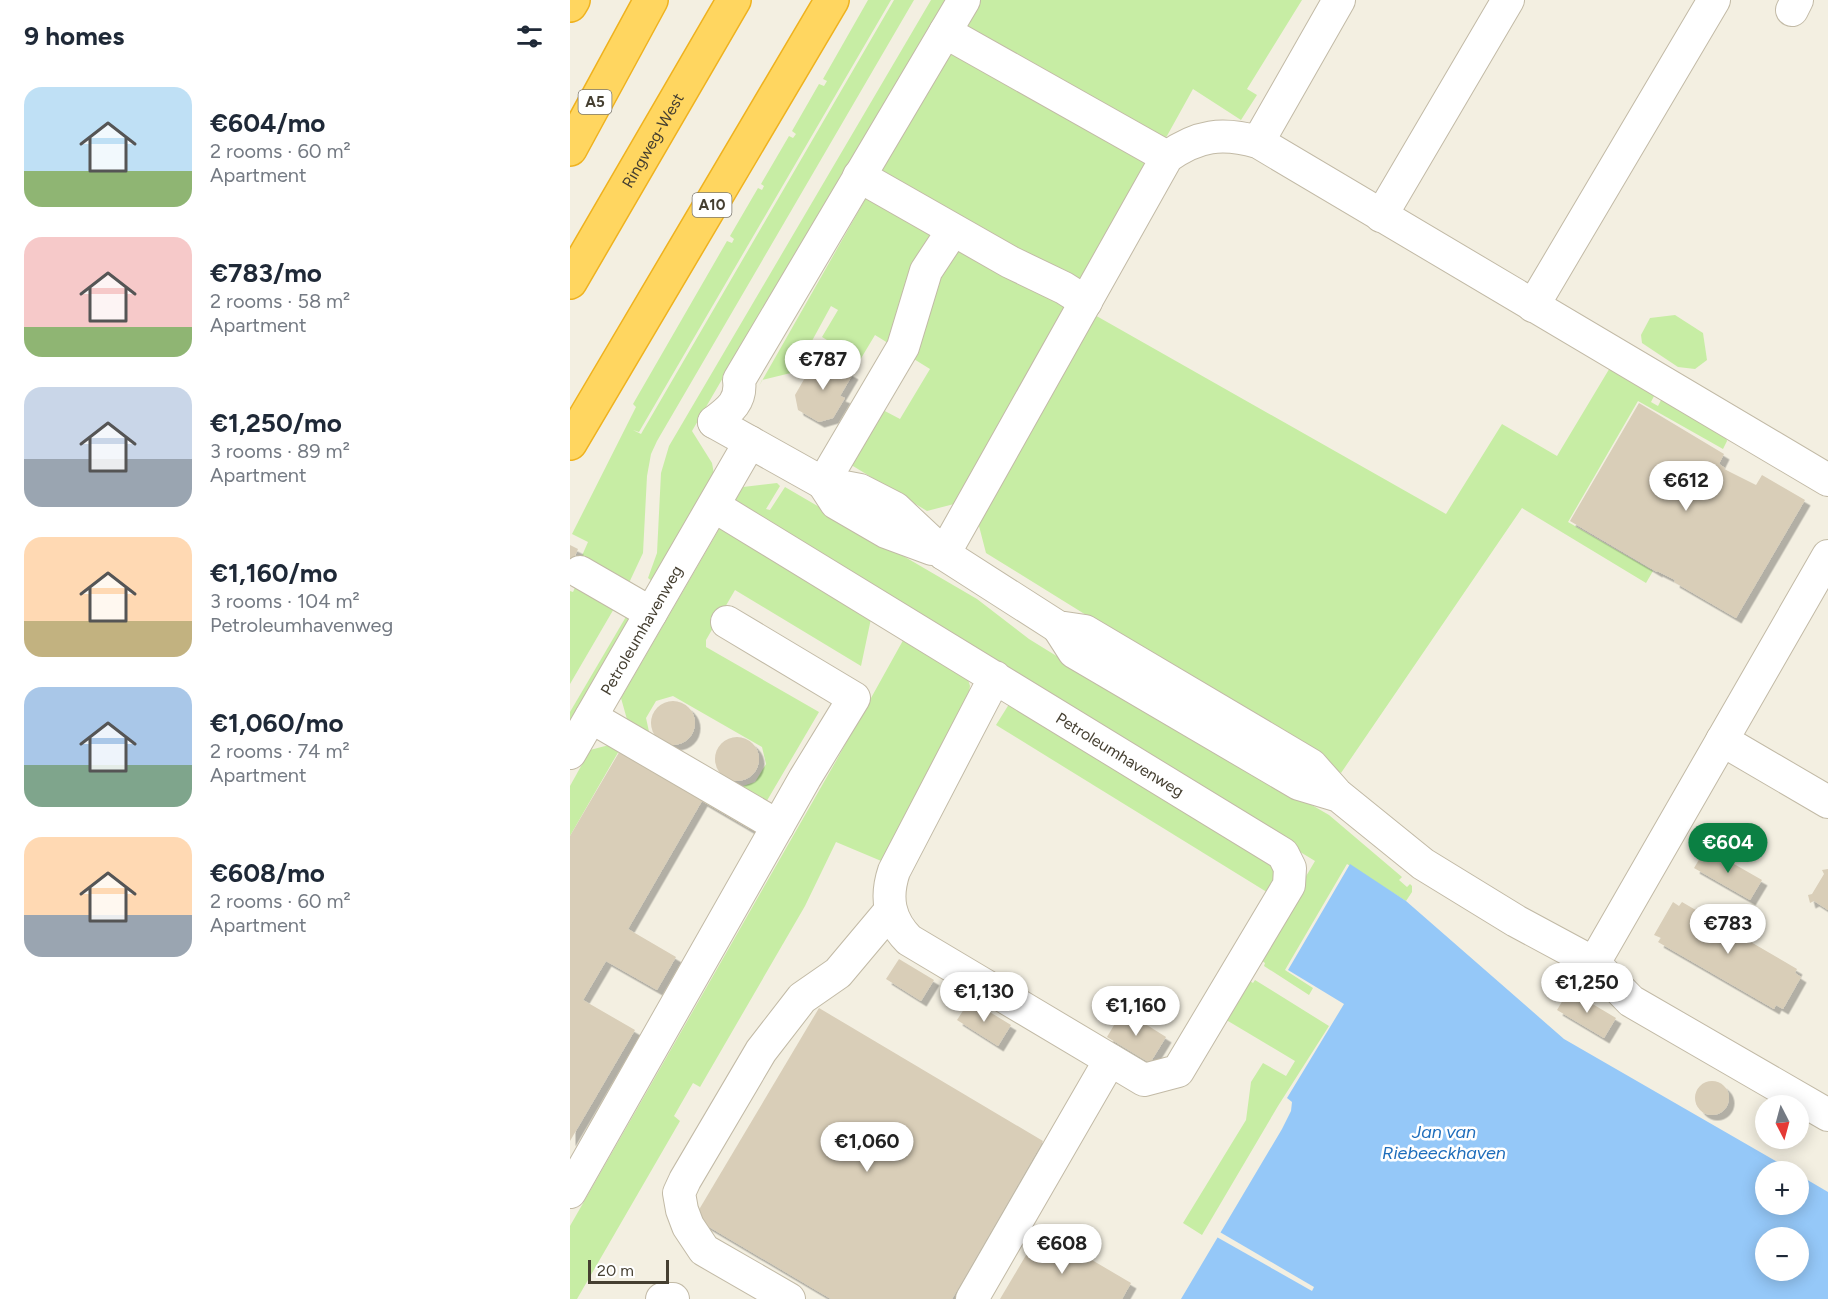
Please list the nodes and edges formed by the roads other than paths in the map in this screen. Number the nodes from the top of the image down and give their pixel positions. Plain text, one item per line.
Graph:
1 (573, 0) edge
2 (651, 0) edge
3 (734, 0) edge
4 (832, 0) edge
5 (964, 0) edge
6 (1339, 0) edge
7 (1508, 0) edge
8 (1714, 0) edge
9 (570, 5) edge
10 (945, 32) junction
11 (620, 54) junction
12 (570, 130) edge
13 (1258, 142) junction
14 (570, 149) edge
15 (1167, 157) junction
16 (860, 176) junction
17 (1382, 216) junction
18 (953, 230) junction
19 (570, 282) edge
20 (1086, 302) junction
21 (1533, 306) junction
22 (592, 409) junction
23 (750, 442) junction
24 (570, 443) edge
25 (570, 460) edge
26 (1828, 480) edge
27 (823, 483) junction
28 (720, 494) junction
29 (944, 554) junction
30 (1825, 569) edge
31 (580, 572) dead end
32 (651, 613) junction
33 (727, 622) dead end
34 (995, 677) junction
35 (591, 717) junction
36 (1722, 740) junction
37 (570, 753) edge
38 (1828, 802) edge
39 (778, 825) junction
40 (890, 911) junction
41 (1594, 963) junction
42 (1110, 1060) junction
43 (1828, 1114) edge
44 (570, 1192) edge
45 (662, 1299) edge
46 (673, 1299) edge
47 (789, 1299) edge
48 (972, 1299) edge

1 - 9 highway
2 - 11 highway, A5
3 - 19 highway, Ringweg-West
4 - 22 highway, A10
5 - 10 street
6 - 13 street
7 - 17 street
8 - 21 street
10 - 15 street
10 - 16 street
11 - 12 highway
11 - 14 highway, A5
13 - 15 street
13 - 17 street
15 - 20 street
16 - 18 street
16 - 23 street
17 - 21 street
18 - 20 street
18 - 27 street
20 - 29 street
21 - 26 street
22 - 24 highway, A10
22 - 25 highway, A10
23 - 27 street
23 - 28 street
27 - 29 street
28 - 32 street, Petroleumhavenweg
28 - 34 street, Petroleumhavenweg
29 - 41 street
30 - 36 street
31 - 32 street
32 - 35 street, Petroleumhavenweg
33 - 39 street
34 - 40 street
34 - 42 street, Petroleumhavenweg
35 - 37 street, Petroleumhavenweg
35 - 39 street
36 - 38 street
36 - 41 street
39 - 44 street
40 - 42 street
40 - 47 street
41 - 43 street
42 - 48 street
45 - 46 street

